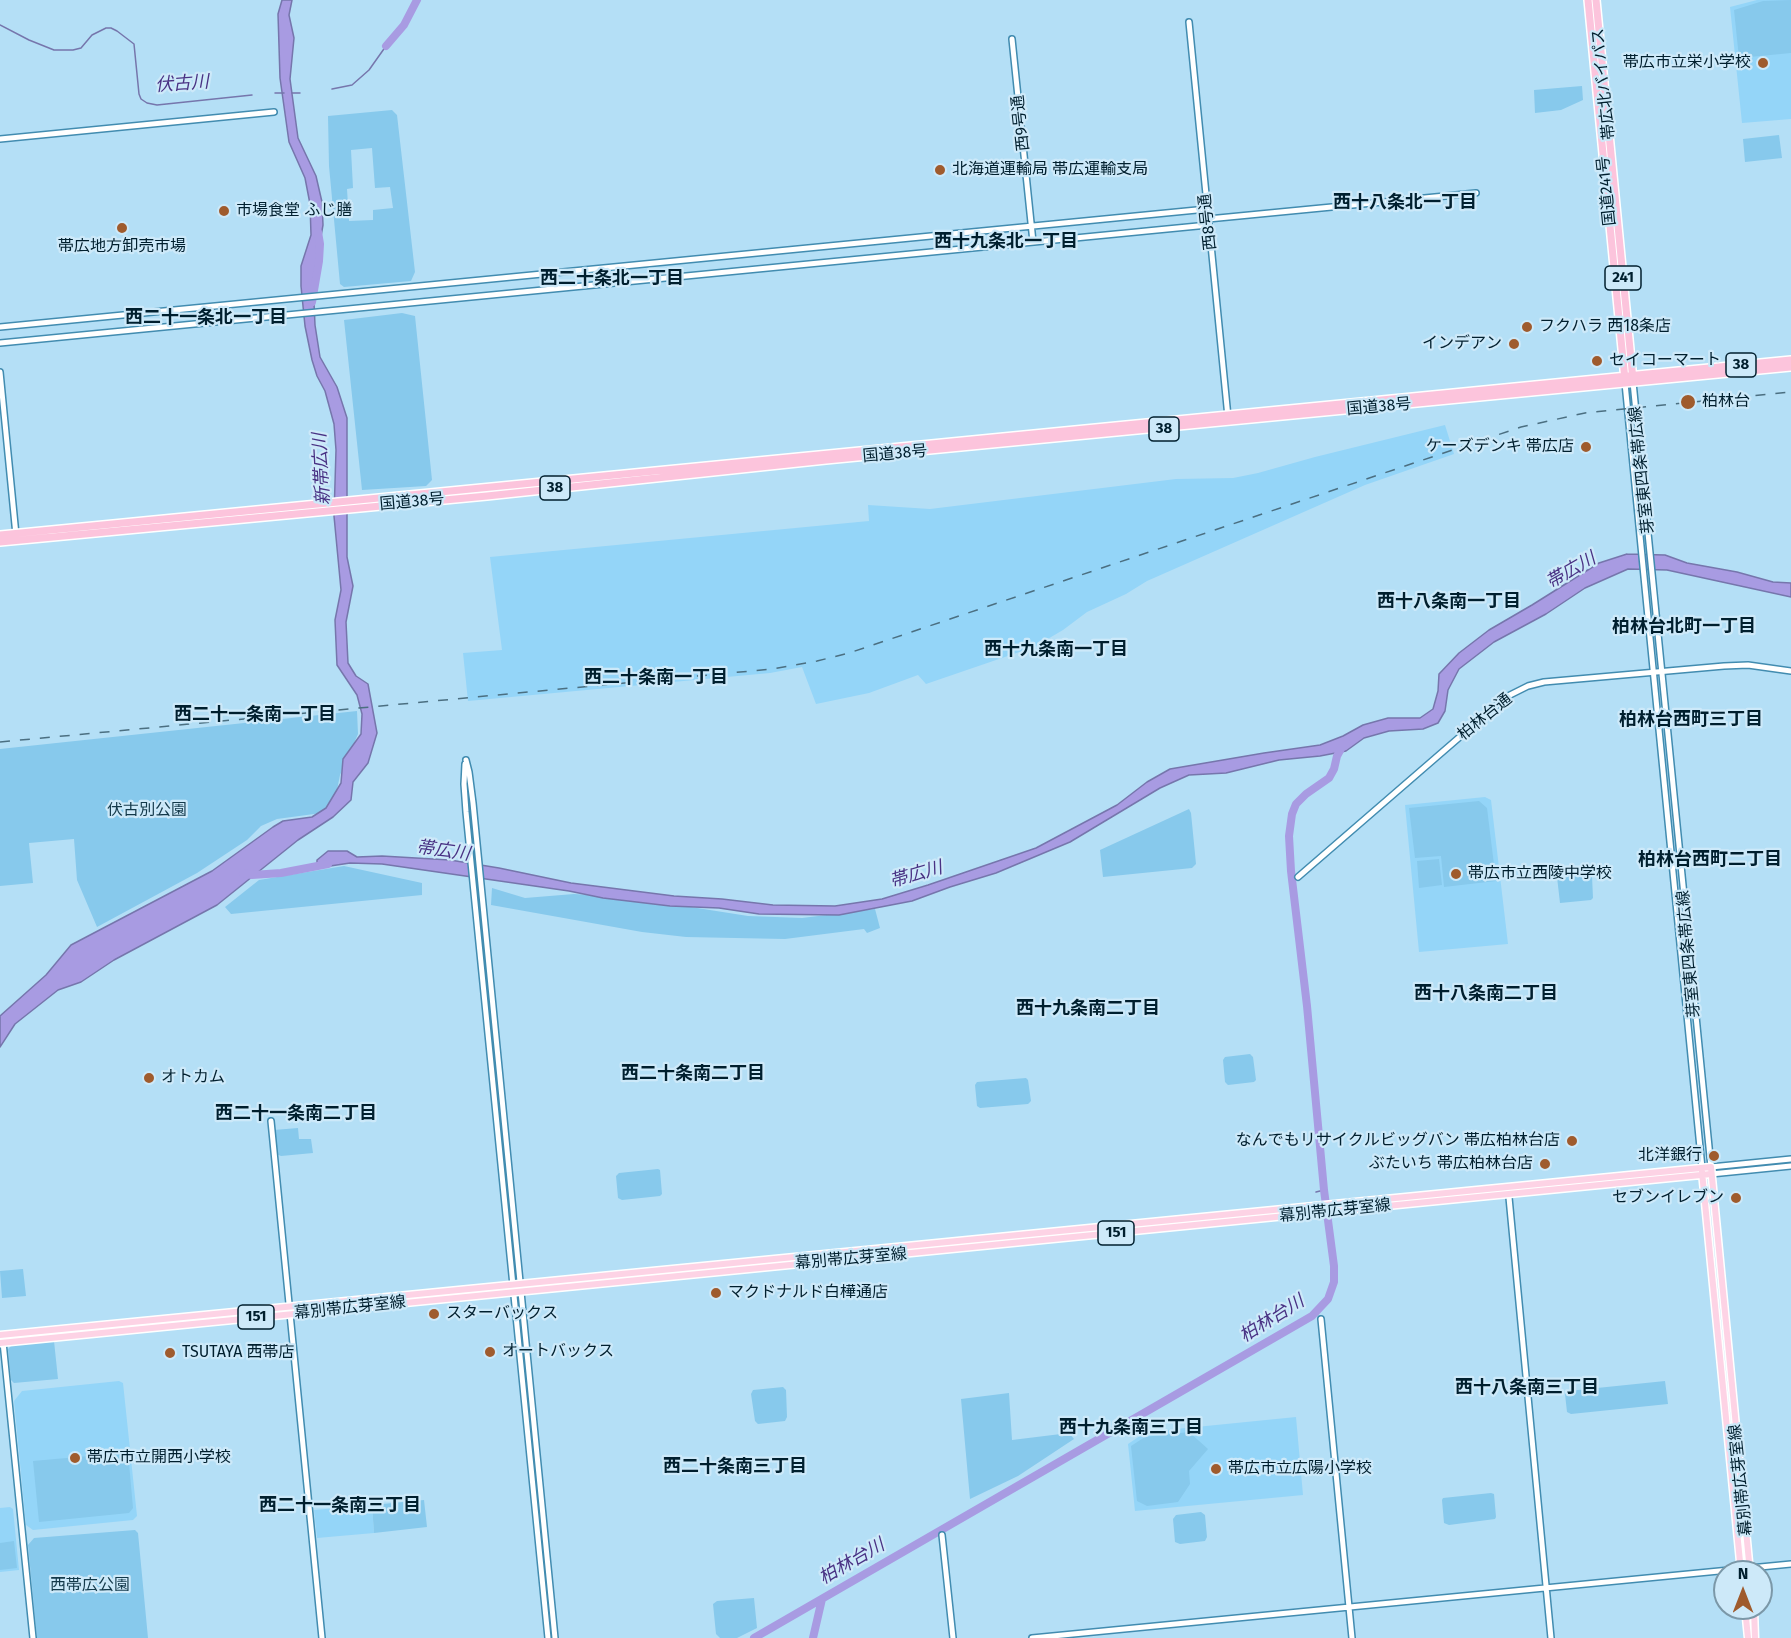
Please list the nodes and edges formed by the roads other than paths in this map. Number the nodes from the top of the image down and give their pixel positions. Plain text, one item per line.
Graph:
1 (1588, 0) edge
2 (1596, 0) edge
3 (1189, 22) dead end
4 (1012, 39) dead end
5 (274, 112) dead end
6 (0, 139) edge
7 (1476, 193) dead end
8 (1207, 209) junction
9 (1208, 222) junction
10 (1031, 226) junction
11 (1033, 242) junction
12 (0, 327) edge
13 (0, 343) edge
14 (1791, 360) edge
15 (1791, 367) edge
16 (0, 372) edge
17 (1629, 379) junction
18 (1228, 419) junction
19 (0, 535) edge
20 (16, 537) junction
21 (0, 542) edge
22 (1791, 670) edge
23 (1657, 672) junction
24 (466, 812) junction
25 (474, 812) junction
26 (1298, 877) dead end
27 (271, 1121) dead end
28 (1791, 1159) edge
29 (1791, 1166) edge
30 (1702, 1171) junction
31 (1711, 1171) junction
32 (1508, 1191) junction
33 (516, 1288) junction
34 (289, 1310) junction
35 (1321, 1319) dead end
36 (0, 1335) edge
37 (2, 1342) edge
38 (942, 1535) dead end
39 (1740, 1560) edge
40 (1749, 1560) edge
41 (1791, 1564) edge
42 (1773, 1567) edge
43 (1713, 1573) edge
44 (1546, 1588) junction
45 (1349, 1607) junction
46 (1746, 1620) edge
47 (1754, 1620) edge
48 (33, 1638) edge
49 (322, 1638) edge
50 (548, 1638) edge
51 (555, 1638) edge
52 (953, 1638) edge
53 (1032, 1638) edge
54 (1352, 1638) edge
55 (1551, 1638) edge
56 (1748, 1638) edge
57 (1755, 1638) edge

1 - 17 highway, 国道241号 / 241
2 - 17 highway, 帯広北バイパス / 241
3 - 8 street, 西8号通
4 - 10 street, 西9号通
5 - 6 street
7 - 9 street
8 - 9 street, 西8号通
8 - 10 street
9 - 11 street
9 - 18 street, 西8号通
10 - 11 street, 西9号通
10 - 12 street
11 - 13 street
14 - 17 highway, 国道38号 / 38
15 - 17 highway, 国道38号 / 38
16 - 20 street
17 - 18 highway, 国道38号 / 38
17 - 23 street, 芽室東四条帯広線
17 - 23 street, 芽室東四条帯広線
18 - 20 highway, 国道38号 / 38
19 - 20 highway, 国道38号 / 38
20 - 21 highway, 国道38号 / 38
22 - 23 street, 柏林台通
23 - 26 street, 柏林台通
23 - 30 street, 芽室東四条帯広線
23 - 31 street, 芽室東四条帯広線
24 - 25 street
24 - 25 street
24 - 33 street
25 - 33 street
27 - 34 street
28 - 31 street
29 - 31 street
30 - 31 main road, 幕別帯広芽室線 / 151
30 - 32 main road, 幕別帯広芽室線 / 151
30 - 39 main road, 幕別帯広芽室線
31 - 40 main road, 幕別帯広芽室線
32 - 33 main road, 幕別帯広芽室線 / 151
32 - 44 street
33 - 34 main road, 幕別帯広芽室線 / 151
33 - 50 street
33 - 51 street
34 - 36 main road, 幕別帯広芽室線 / 151
34 - 37 main road, 幕別帯広芽室線 / 151
34 - 49 street
35 - 45 street
37 - 48 street
38 - 52 street
41 - 42 street
43 - 44 street
44 - 45 street
44 - 55 street
45 - 53 street
45 - 54 street
46 - 56 main road
47 - 57 main road

